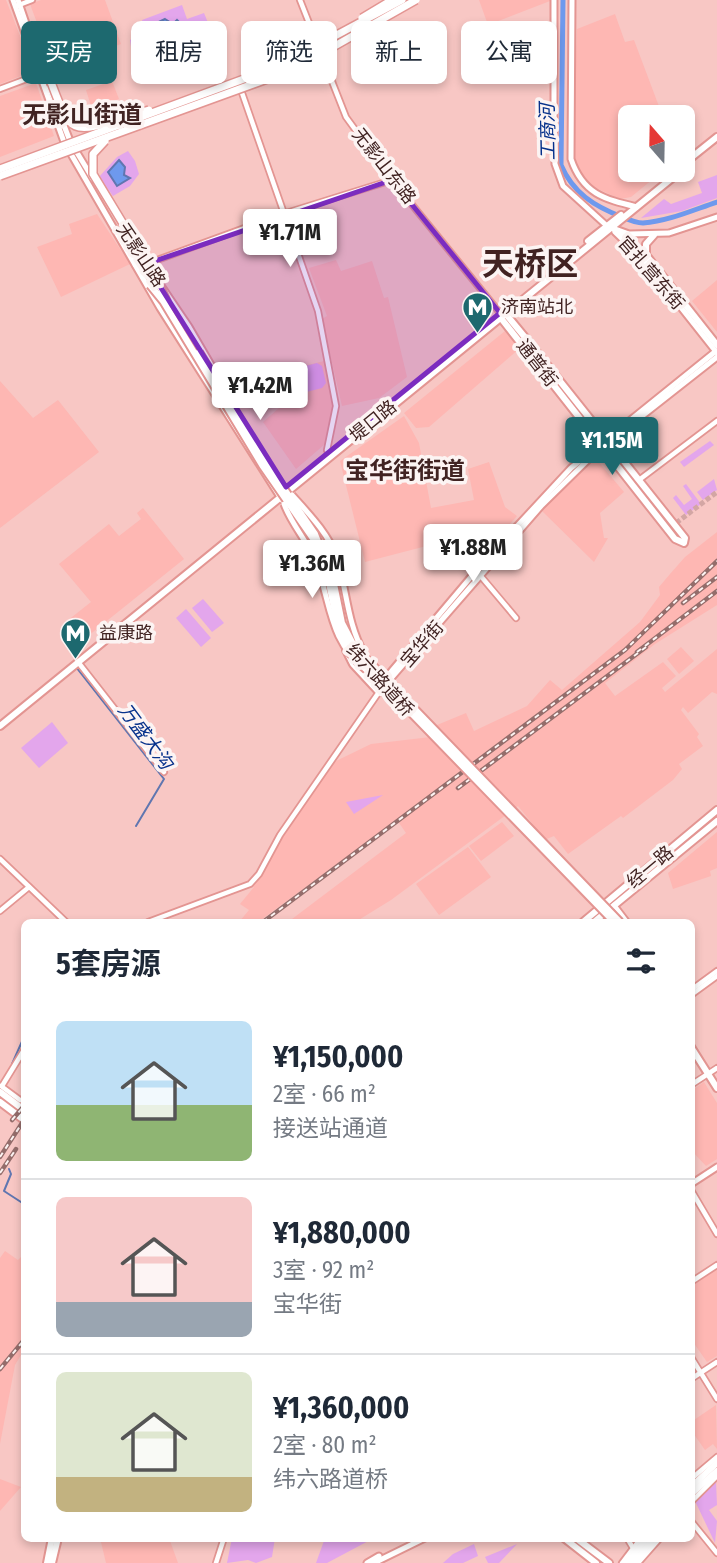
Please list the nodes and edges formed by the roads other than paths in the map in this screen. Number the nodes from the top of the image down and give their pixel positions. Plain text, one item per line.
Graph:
1 (32, 0) edge
2 (300, 0) edge
3 (394, 0) edge
4 (402, 0) edge
5 (419, 0) edge
6 (554, 0) edge
7 (572, 0) edge
8 (16, 3) edge
9 (22, 21) edge
10 (24, 21) edge
11 (308, 21) edge
12 (337, 33) edge
13 (337, 33) edge
14 (337, 35) edge
15 (337, 47) edge
16 (241, 77) edge
17 (241, 80) edge
18 (21, 81) edge
19 (44, 84) edge
20 (47, 84) edge
21 (52, 84) edge
22 (253, 84) edge
23 (255, 84) edge
24 (334, 84) edge
25 (0, 89) edge
26 (241, 90) junction
27 (193, 98) junction
28 (206, 100) junction
29 (717, 139) edge
30 (67, 141) junction
31 (73, 152) junction
32 (695, 157) edge
33 (0, 167) edge
34 (0, 177) edge
35 (392, 180) junction
36 (664, 182) edge
37 (635, 206) junction
38 (284, 214) junction
39 (717, 217) edge
40 (612, 226) junction
41 (654, 235) junction
42 (646, 255) junction
43 (141, 256) junction
44 (146, 264) junction
45 (135, 265) junction
46 (159, 284) junction
47 (150, 285) junction
48 (502, 314) junction
49 (717, 351) edge
50 (717, 421) edge
51 (604, 443) junction
52 (327, 450) dead end
53 (607, 454) junction
54 (636, 482) junction
55 (289, 491) junction
56 (281, 499) junction
57 (447, 536) dead end
58 (479, 572) junction
59 (516, 618) dead end
60 (78, 662) junction
61 (373, 672) junction
62 (387, 680) junction
63 (379, 692) junction
64 (0, 723) edge
65 (164, 772) dead end
66 (717, 810) edge
67 (717, 821) edge
68 (0, 859) edge
69 (29, 887) junction
70 (612, 903) junction
71 (0, 911) edge
72 (63, 919) edge
73 (156, 919) edge
74 (588, 919) edge
75 (600, 919) edge
76 (611, 919) edge
77 (617, 919) edge
78 (625, 919) edge
79 (717, 974) edge
80 (695, 989) edge
81 (695, 1054) edge
82 (21, 1055) edge
83 (695, 1061) edge
84 (717, 1068) edge
85 (706, 1075) junction
86 (695, 1082) edge
87 (1, 1088) edge
88 (717, 1088) edge
89 (717, 1095) edge
90 (20, 1100) dead end
91 (0, 1102) edge
92 (21, 1107) edge
93 (21, 1118) edge
94 (717, 1167) edge
95 (695, 1181) edge
96 (695, 1198) edge
97 (717, 1234) edge
98 (717, 1265) edge
99 (695, 1279) edge
100 (717, 1362) edge
101 (695, 1363) edge
102 (701, 1373) junction
103 (695, 1377) edge
104 (717, 1399) edge
105 (717, 1457) edge
106 (717, 1463) edge
107 (717, 1471) edge
108 (695, 1476) edge
109 (717, 1476) edge
110 (695, 1483) edge
111 (695, 1490) edge
112 (695, 1498) edge
113 (695, 1526) edge
114 (52, 1542) edge
115 (57, 1542) edge
116 (223, 1542) edge
117 (409, 1542) edge
118 (417, 1542) edge
119 (570, 1542) edge
120 (581, 1542) edge
121 (629, 1542) edge
122 (638, 1542) edge
123 (643, 1542) edge
124 (651, 1542) edge
125 (656, 1542) edge
126 (633, 1548) junction
127 (717, 1553) edge
128 (49, 1563) edge
129 (216, 1563) edge
130 (367, 1563) edge
131 (374, 1563) edge
132 (596, 1563) edge
133 (610, 1563) edge
134 (624, 1563) edge
135 (636, 1563) edge

1 - 8 street
2 - 11 street, 无影山东路
3 - 12 main road
3 - 13 highway, bridge
4 - 14 highway, bridge
5 - 15 highway, bridge
6 - 40 main road
7 - 37 main road
8 - 9 main road
8 - 10 main road, 无影山路
16 - 30 main road
17 - 27 highway, bridge
18 - 25 street
19 - 30 main road
20 - 30 main road, 无影山路
21 - 27 highway, bridge
22 - 28 highway, bridge
23 - 26 main road
24 - 35 street, 无影山东路
26 - 31 main road
26 - 38 street
27 - 33 highway, bridge
28 - 34 highway, bridge
28 - 43 highway, bridge
29 - 32 main road, 堤口路
30 - 31 main road, 无影山路
30 - 33 main road
31 - 34 main road
31 - 43 main road, 无影山路
31 - 45 main road, 无影山路
35 - 38 street
35 - 48 street, 无影山东路
36 - 37 main road, 堤口路
37 - 40 main road, 堤口路
38 - 44 street
38 - 52 street
39 - 41 main road
40 - 41 main road
40 - 42 main road, 官扎营东街
40 - 48 main road, 堤口路
40 - 49 main road, 官扎营东街
41 - 42 main road, 官扎营东街
42 - 49 main road, 官扎营东街
43 - 44 main road, 无影山路
44 - 45 street
44 - 46 main road, 无影山路
45 - 47 main road, 无影山路
46 - 55 main road, 无影山路
46 - 61 main road, 纬六路道桥, bridge
47 - 56 main road, 无影山路
47 - 61 main road, 纬六路道桥, bridge
48 - 51 main road, 通普街
48 - 55 main road, 堤口路
49 - 51 main road, 宝华街
50 - 54 street
51 - 53 main road
51 - 54 main road
51 - 58 main road, 宝华街
53 - 54 main road
53 - 54 main road
55 - 56 main road, 堤口路
55 - 61 main road, 无影山路, bridge
55 - 62 main road
56 - 60 main road, 堤口路
56 - 61 main road, 无影山路, bridge
56 - 63 main road
56 - 64 main road, 堤口路
57 - 58 street
58 - 59 street
58 - 62 main road, 宝华街
60 - 64 main road, 堤口路
60 - 65 street
61 - 76 main road, 纬六路道桥, bridge
61 - 77 main road, 纬六路道桥, bridge
62 - 63 main road, 宝华街
63 - 73 street, 宝华街
66 - 70 main road, 经一路
67 - 70 main road, 经一路
68 - 69 street
69 - 71 street
69 - 72 street
70 - 74 main road, 经一路
70 - 75 main road, 经一路
70 - 78 street
79 - 80 street
81 - 85 main road
82 - 87 street
83 - 85 main road
84 - 85 street
85 - 86 street
85 - 88 main road
85 - 89 main road
87 - 90 street
87 - 92 main road
91 - 93 main road
94 - 95 main road
96 - 97 street
98 - 99 street
100 - 102 street
101 - 102 street
102 - 103 street
102 - 104 street
105 - 108 street
106 - 110 main road
107 - 111 main road
109 - 112 street
113 - 127 street
114 - 128 main road
115 - 128 main road
116 - 129 street
117 - 130 main road
118 - 131 main road
119 - 132 main road
120 - 133 main road
121 - 126 street
122 - 126 street
123 - 134 main road
124 - 135 main road
125 - 135 street
126 - 134 street

